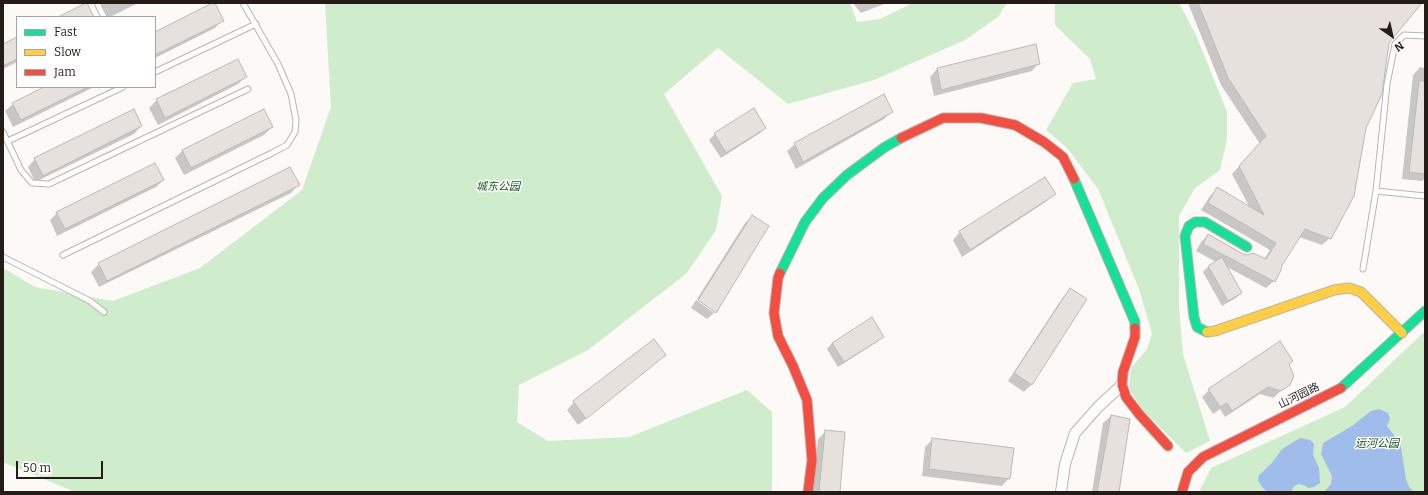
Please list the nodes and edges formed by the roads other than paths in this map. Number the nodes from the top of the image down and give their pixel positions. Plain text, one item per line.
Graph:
1 (97, 3) edge
2 (244, 3) edge
3 (104, 16) edge
4 (256, 24) junction
5 (1425, 36) edge
6 (156, 72) edge
7 (121, 88) edge
8 (248, 89) dead end
9 (3, 132) edge
10 (8, 141) junction
11 (1376, 191) junction
12 (1425, 196) edge
13 (1247, 247) dead end
14 (63, 255) dead end
15 (3, 257) edge
16 (1363, 269) dead end
17 (1425, 311) edge
18 (104, 312) dead end
19 (1402, 333) junction
20 (1122, 386) junction
21 (1168, 446) dead end
22 (808, 492) edge
23 (1061, 492) edge
24 (1182, 492) edge

1 - 3 lane
2 - 4 lane
4 - 6 lane
4 - 14 lane
5 - 11 lane
7 - 10 lane
8 - 10 lane
9 - 10 lane
11 - 12 lane
11 - 16 lane
13 - 19 street
15 - 18 lane
17 - 19 street, 山河园路
19 - 24 street, 山河园路
20 - 21 street
20 - 22 street
20 - 23 street

